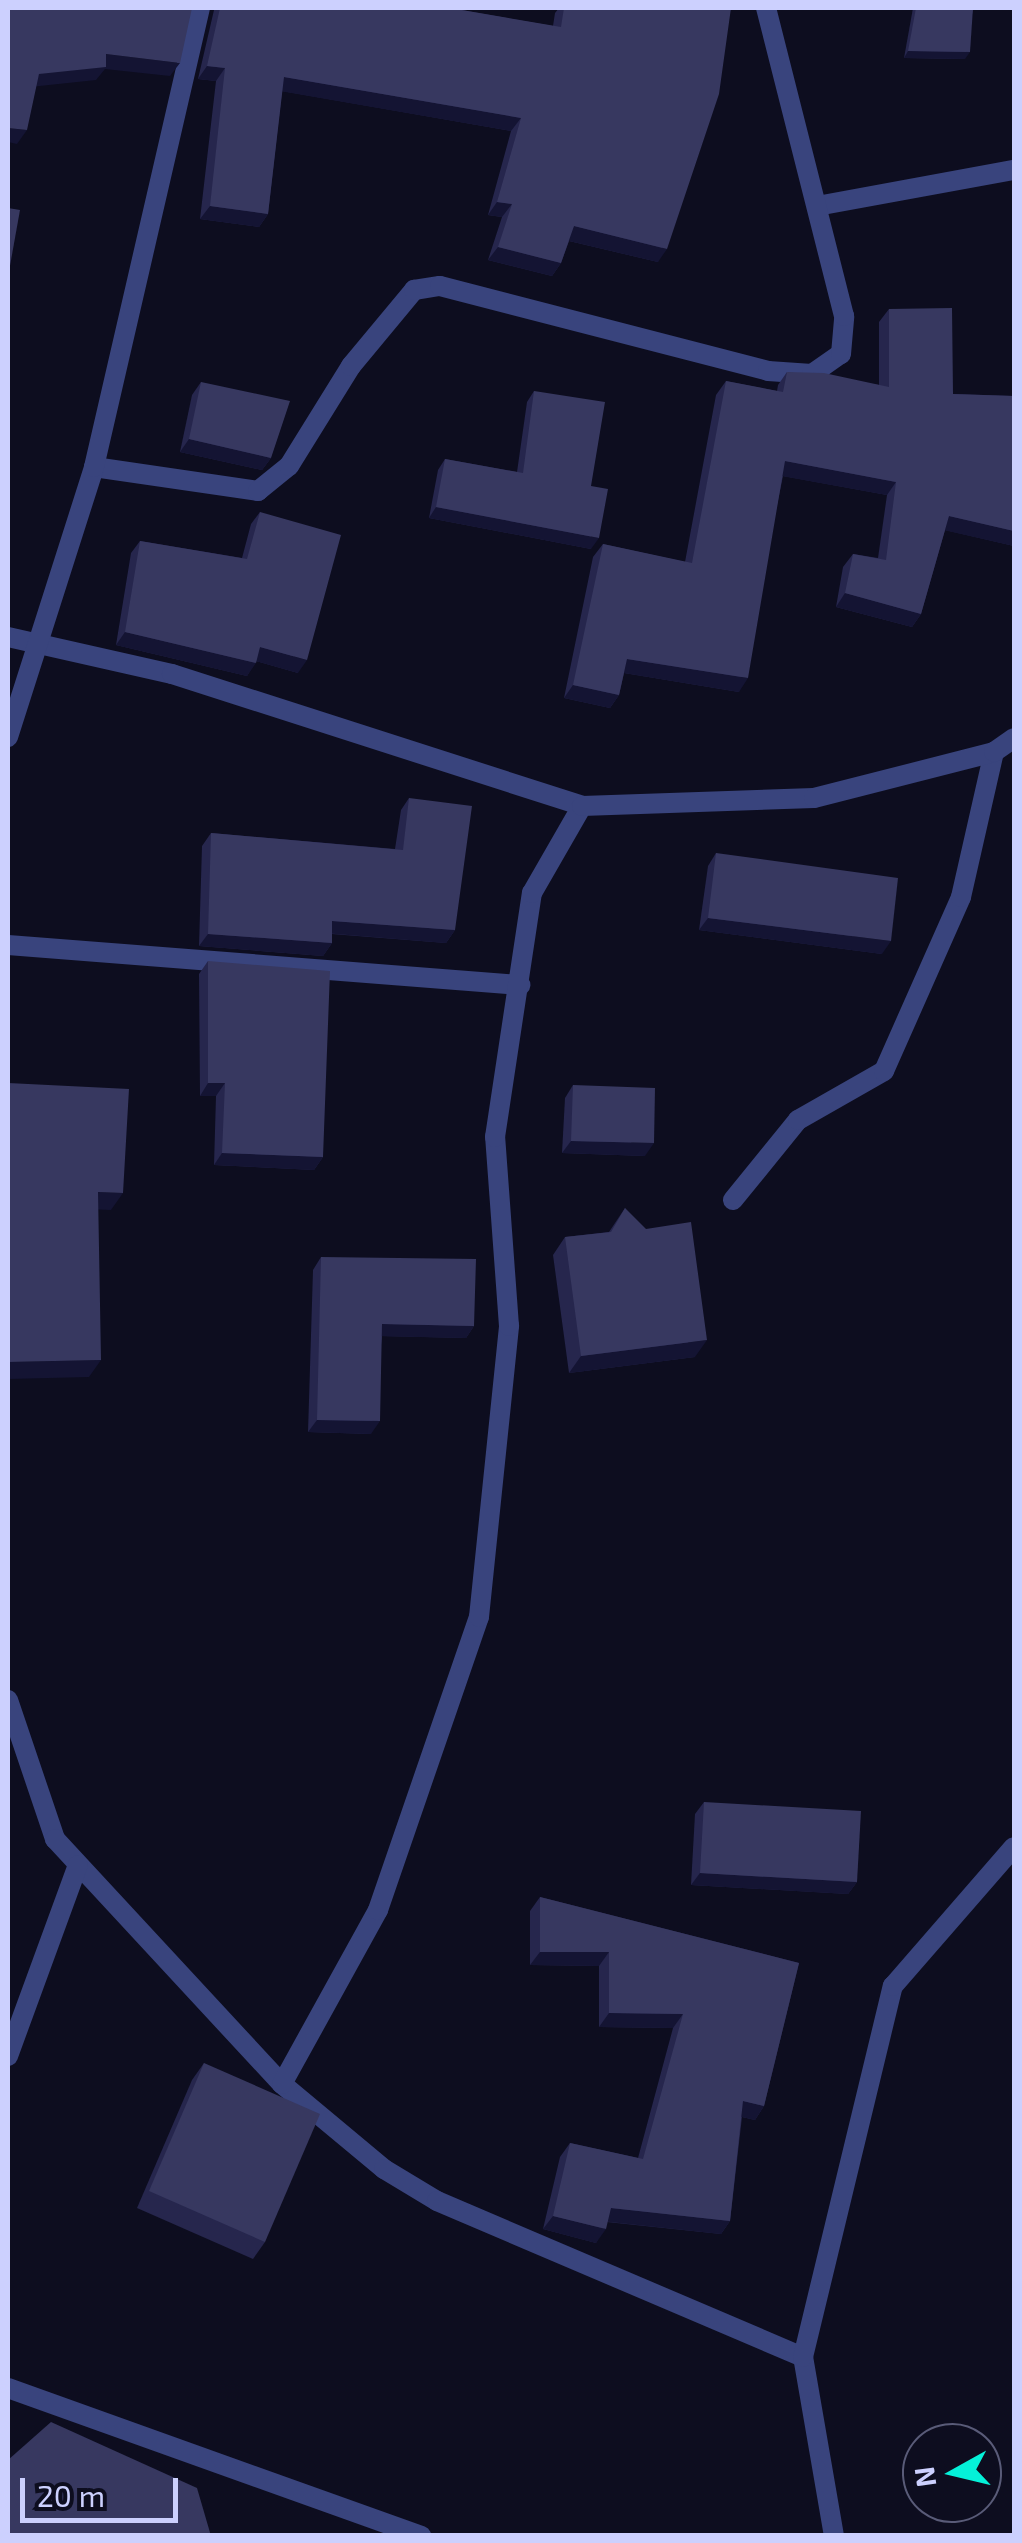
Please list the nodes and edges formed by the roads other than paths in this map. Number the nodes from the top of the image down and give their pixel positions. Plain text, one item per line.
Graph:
1 (200, 8) edge
2 (766, 8) edge
3 (1014, 170) edge
4 (817, 206) junction
5 (94, 467) junction
6 (8, 637) edge
7 (36, 650) junction
8 (8, 738) edge
9 (1014, 738) edge
10 (994, 752) junction
11 (582, 806) junction
12 (8, 945) edge
13 (520, 985) junction
14 (733, 1200) dead end
15 (8, 1700) edge
16 (1014, 1848) edge
17 (78, 1865) junction
18 (8, 2056) edge
19 (282, 2084) junction
20 (803, 2357) junction
21 (8, 2388) edge
22 (421, 2536) edge
23 (834, 2536) edge

1 - 5 street
2 - 4 street
3 - 4 street
4 - 5 street
5 - 7 street
6 - 7 street
7 - 8 street
7 - 11 street
9 - 10 street
10 - 11 street
10 - 14 street
11 - 13 street
12 - 13 street
13 - 19 street
15 - 17 street
16 - 20 street
17 - 18 street
17 - 19 street
19 - 20 street
20 - 23 street
21 - 22 street

